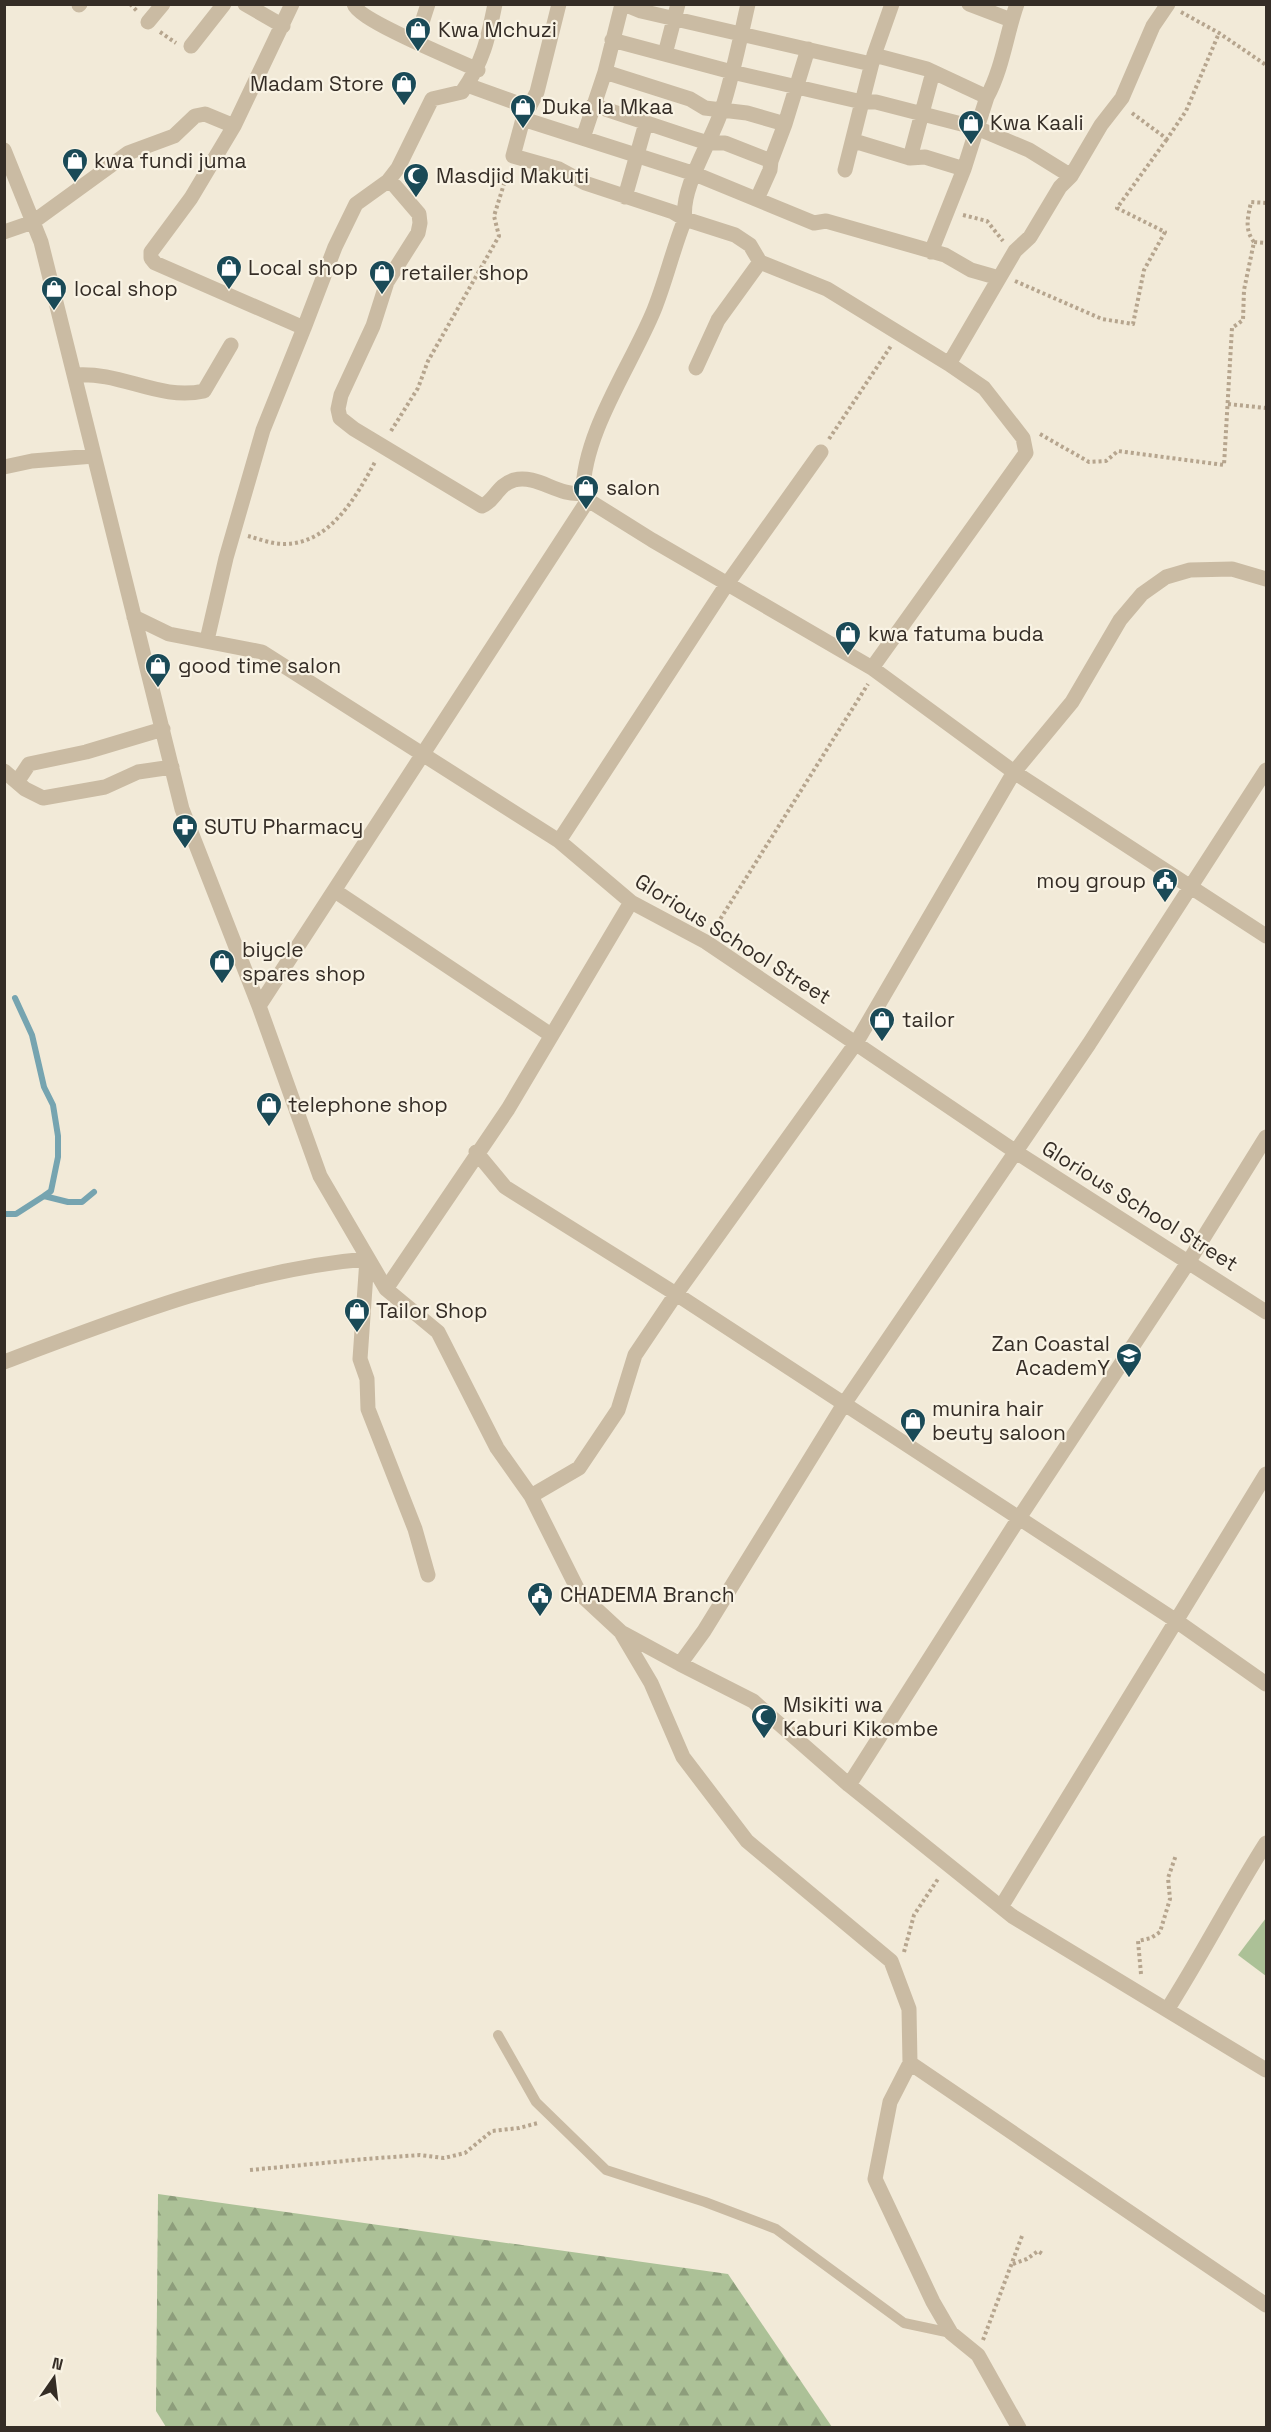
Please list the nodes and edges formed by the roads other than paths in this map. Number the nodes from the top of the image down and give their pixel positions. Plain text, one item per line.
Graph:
1 (164, 4) edge
2 (224, 4) edge
3 (246, 4) edge
4 (292, 4) edge
5 (354, 4) edge
6 (428, 4) edge
7 (495, 4) edge
8 (559, 4) edge
9 (623, 4) edge
10 (748, 4) edge
11 (892, 4) edge
12 (969, 4) edge
13 (1017, 4) edge
14 (1168, 5) edge
15 (677, 11) edge
16 (1011, 20) junction
17 (148, 22) dead end
18 (283, 26) junction
19 (741, 33) junction
20 (612, 40) junction
21 (416, 41) junction
22 (191, 46) dead end
23 (808, 49) junction
24 (665, 54) junction
25 (872, 59) junction
26 (478, 70) junction
27 (605, 72) junction
28 (732, 72) junction
29 (933, 72) junction
30 (467, 85) junction
31 (797, 87) junction
32 (987, 97) junction
33 (862, 102) junction
34 (593, 105) junction
35 (722, 110) junction
36 (526, 113) junction
37 (921, 113) junction
38 (646, 123) junction
39 (785, 124) junction
40 (234, 126) junction
41 (977, 128) junction
42 (583, 138) junction
43 (854, 141) junction
44 (708, 143) junction
45 (5, 151) edge
46 (638, 155) junction
47 (910, 158) junction
48 (771, 161) junction
49 (964, 169) junction
50 (845, 170) dead end
51 (695, 174) junction
52 (1071, 176) junction
53 (388, 181) junction
54 (625, 197) junction
55 (757, 199) junction
56 (686, 219) junction
57 (33, 222) junction
58 (4, 232) edge
59 (931, 252) junction
60 (760, 262) junction
61 (999, 278) junction
62 (304, 328) junction
63 (231, 345) dead end
64 (949, 364) junction
65 (696, 368) dead end
66 (74, 375) junction
67 (821, 452) road end
68 (94, 456) junction
69 (4, 467) edge
70 (585, 496) junction
71 (1266, 579) edge
72 (726, 584) junction
73 (134, 617) junction
74 (207, 640) junction
75 (872, 668) junction
76 (162, 729) junction
77 (423, 756) junction
78 (172, 767) junction
79 (1266, 770) edge
80 (4, 771) edge
81 (1014, 772) junction
82 (17, 782) junction
83 (559, 841) junction
84 (1190, 887) junction
85 (335, 891) junction
86 (631, 902) junction
87 (1266, 936) edge
88 (259, 1006) junction
89 (551, 1035) junction
90 (856, 1043) junction
91 (1266, 1137) edge
92 (476, 1152) junction
93 (1016, 1152) junction
94 (367, 1259) junction
95 (1189, 1261) junction
96 (386, 1289) junction
97 (676, 1294) junction
98 (1266, 1311) edge
99 (4, 1362) edge
100 (844, 1404) junction
101 (1266, 1474) edge
102 (531, 1496) junction
103 (1019, 1518) junction
104 (428, 1575) dead end
105 (1175, 1620) junction
106 (621, 1632) junction
107 (680, 1664) junction
108 (1266, 1684) edge
109 (849, 1785) junction
110 (1266, 1843) edge
111 (1001, 1907) junction
112 (1167, 2010) junction
113 (498, 2035) dead end
114 (910, 2063) junction
115 (1266, 2070) edge
116 (1266, 2306) edge
117 (951, 2333) junction
118 (1019, 2427) edge

1 - 17 street
2 - 22 street
3 - 18 street
4 - 18 street
5 - 21 street
6 - 21 street
7 - 26 street
8 - 36 street
9 - 15 street
9 - 20 street
10 - 19 street
11 - 25 street
12 - 16 street
13 - 16 street
14 - 52 street
15 - 19 street
15 - 24 street
16 - 32 street
18 - 40 street
19 - 23 street
19 - 28 street
20 - 24 street
20 - 27 street
21 - 26 street
23 - 25 street
23 - 31 street
24 - 28 street
25 - 29 street
25 - 33 street
26 - 30 street
27 - 34 street
27 - 35 street
28 - 31 street
28 - 35 street
29 - 32 street
29 - 37 street
30 - 36 street
30 - 53 street
31 - 33 street
31 - 39 street
32 - 41 street
33 - 37 street
33 - 43 street
34 - 38 street
34 - 42 street
35 - 39 street
35 - 44 street
36 - 42 street
36 - 54 street
37 - 41 street
37 - 47 street
38 - 44 street
38 - 46 street
39 - 48 street
40 - 57 street
40 - 62 street
41 - 49 street
41 - 52 street
42 - 46 street
43 - 47 street
43 - 50 street
44 - 48 street
44 - 51 street
45 - 57 street
46 - 51 street
46 - 54 street
47 - 49 street
48 - 55 street
49 - 59 street
51 - 55 street
51 - 56 street
52 - 61 street
53 - 62 street
53 - 70 street
54 - 56 street
55 - 59 street
56 - 60 street
56 - 70 street
57 - 58 street
57 - 66 street
59 - 61 street
60 - 64 street
60 - 65 street
61 - 64 street
62 - 74 street
63 - 66 street
64 - 75 street
66 - 68 street
67 - 72 street
68 - 69 street
68 - 73 street
70 - 72 street
70 - 77 street
71 - 81 street
72 - 75 street
72 - 83 street
73 - 74 street, Glorious School Street
73 - 76 street
74 - 77 street, Glorious School Street
75 - 81 street
76 - 78 street
76 - 82 street
77 - 83 street, Glorious School Street
77 - 85 street
78 - 82 street
78 - 88 street
79 - 84 street
80 - 82 street
81 - 84 street
81 - 90 street
83 - 86 street, Glorious School Street
84 - 87 street
84 - 93 street
85 - 88 street
85 - 89 street
86 - 89 street
86 - 90 street, Glorious School Street
88 - 94 street
89 - 92 street
90 - 93 street, Glorious School Street
90 - 97 street
91 - 95 street
92 - 96 street
92 - 97 street
93 - 95 street, Glorious School Street
93 - 100 street
94 - 96 street
94 - 99 street
94 - 104 street
95 - 98 street, Glorious School Street
95 - 103 street
96 - 102 street
97 - 100 street
97 - 102 street
100 - 103 street
100 - 107 street
101 - 105 street
102 - 106 street
103 - 105 street
103 - 109 street
105 - 108 street
105 - 111 street
106 - 107 street
106 - 114 street
107 - 109 street
109 - 111 street
110 - 112 street
111 - 112 street
112 - 115 street
113 - 117 lane
114 - 116 street
114 - 117 street
117 - 118 street

